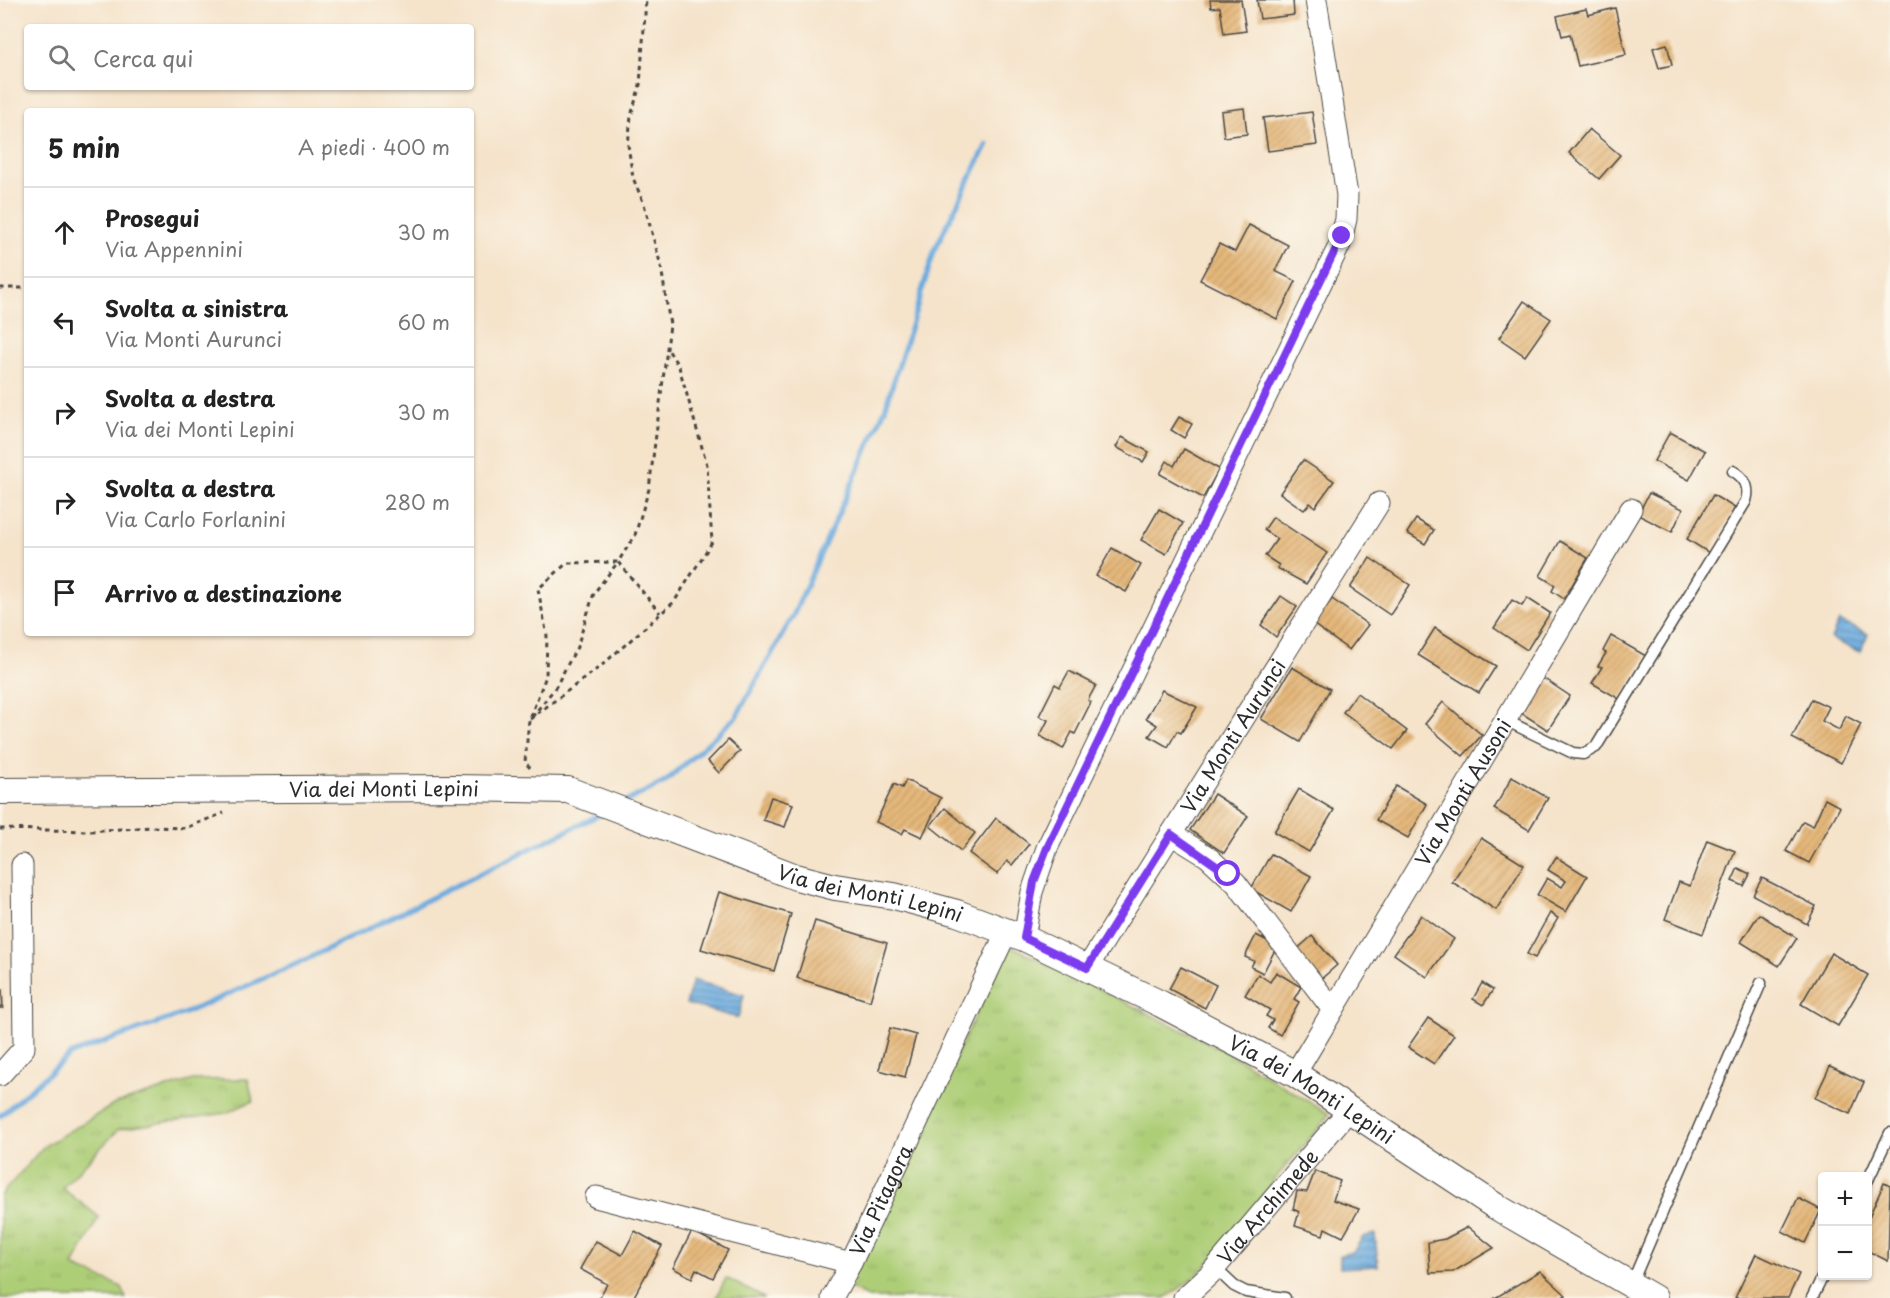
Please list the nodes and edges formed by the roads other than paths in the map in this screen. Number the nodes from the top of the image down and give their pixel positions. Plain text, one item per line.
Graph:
1 (1316, 0) edge
2 (1733, 471) dead end
3 (1379, 503) dead end
4 (1631, 509) dead end
5 (1505, 720) junction
6 (0, 791) edge
7 (1171, 834) junction
8 (22, 865) dead end
9 (1015, 934) junction
10 (1087, 968) junction
11 (1761, 983) dead end
12 (1333, 1010) junction
13 (1295, 1074) junction
14 (0, 1075) edge
15 (1349, 1110) junction
16 (1890, 1133) edge
17 (1872, 1172) edge
18 (596, 1197) dead end
19 (851, 1263) junction
20 (1215, 1268) junction
21 (1821, 1280) edge
22 (1631, 1285) junction
23 (832, 1298) edge
24 (1184, 1298) edge
25 (1285, 1298) edge
26 (1654, 1298) edge
27 (1812, 1298) edge

1 - 9 street, Via Pitagora
2 - 5 lane
3 - 7 street, Via Monti Aurunci
4 - 5 street, Via Monti Ausoni
5 - 12 street, Via Monti Ausoni
6 - 9 street, Via dei Monti Lepini
7 - 10 street, Via Monti Aurunci
7 - 12 street
8 - 14 street
9 - 10 street, Via dei Monti Lepini
9 - 19 street, Via Pitagora
10 - 13 street, Via dei Monti Lepini
11 - 22 lane
12 - 13 street, Via Monti Ausoni
13 - 15 street, Via dei Monti Lepini
15 - 20 street, Via Archimede
15 - 22 street, Via dei Monti Lepini
16 - 17 lane
18 - 19 street, Via Pitagora
19 - 23 street
20 - 24 street, Via Archimede
20 - 25 lane
21 - 27 lane
22 - 26 street, Via dei Monti Lepini

